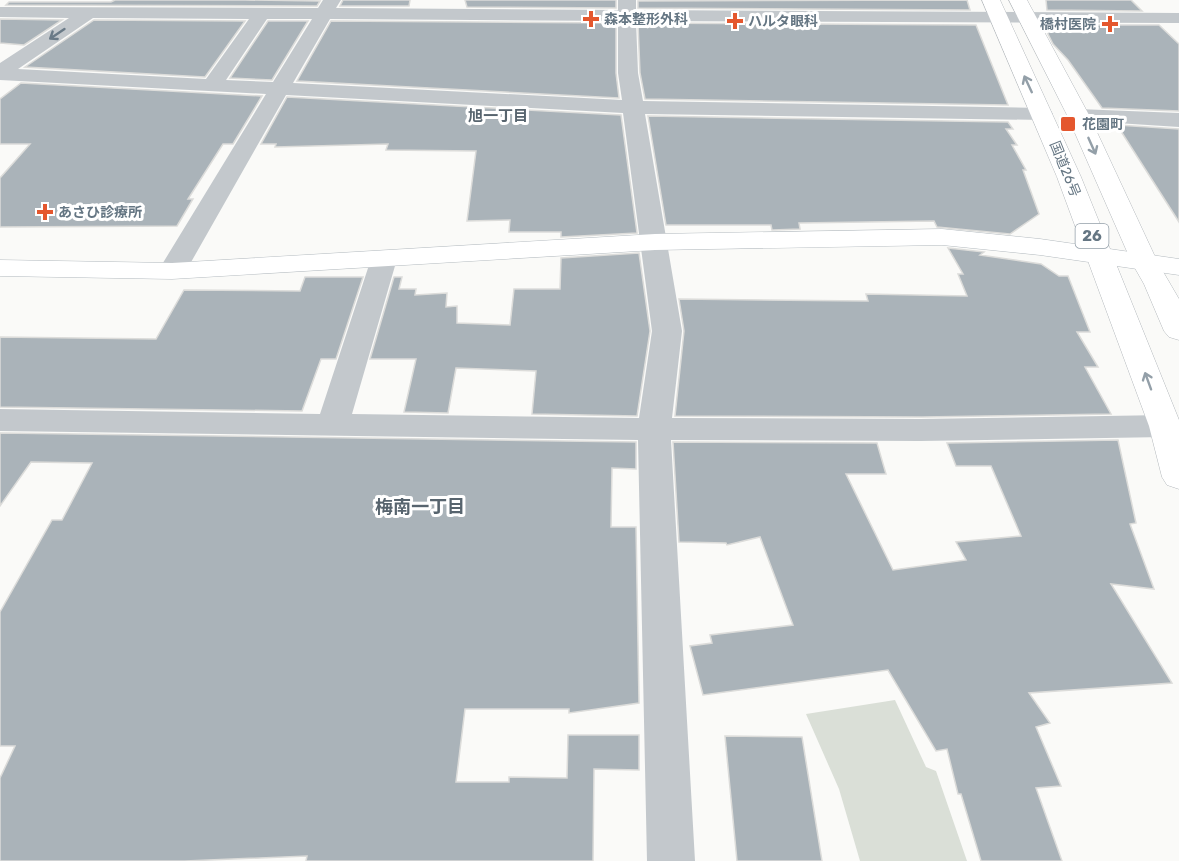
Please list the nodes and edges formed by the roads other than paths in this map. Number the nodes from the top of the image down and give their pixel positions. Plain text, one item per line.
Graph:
1 (5, 0) edge
2 (104, 0) edge
3 (0, 4) edge
4 (328, 7) edge
5 (627, 8) edge
6 (994, 8) edge
7 (1022, 9) edge
8 (0, 12) edge
9 (88, 13) junction
10 (261, 14) junction
11 (1179, 18) edge
12 (0, 73) edge
13 (212, 85) junction
14 (281, 89) junction
15 (633, 107) junction
16 (1042, 114) junction
17 (1078, 115) junction
18 (1179, 120) edge
19 (655, 242) junction
20 (1099, 257) junction
21 (384, 259) junction
22 (0, 268) edge
23 (172, 271) junction
24 (1165, 275) edge
25 (1179, 331) edge
26 (0, 420) edge
27 (333, 424) junction
28 (1165, 426) junction
29 (654, 429) junction
30 (1179, 477) edge
31 (671, 861) edge

1 - 3 street
2 - 9 street
4 - 5 street
4 - 10 street
4 - 14 street
5 - 6 street
5 - 15 street
6 - 7 street
16 -> 6 main road, 国道26号 / 26
7 - 11 street
7 - 17 main road, 国道26号 / 26
8 - 9 street
9 - 10 street
9 -> 12 street
10 - 13 street
12 - 13 street
13 - 14 street
14 - 15 street
14 - 23 street
15 - 16 street
15 - 19 street
16 - 20 main road, 国道26号 / 26
17 - 18 street
17 -> 24 main road, 国道26号 / 26
19 - 20 main road
19 - 21 main road
19 - 29 street
20 - 24 main road
28 -> 20 main road, 国道26号 / 26
21 - 23 main road
21 - 27 street
22 - 23 main road
24 - 25 main road, 国道26号 / 26
26 - 27 street
27 - 29 street
28 - 29 street
28 - 30 main road, 国道26号 / 26
29 - 31 street

